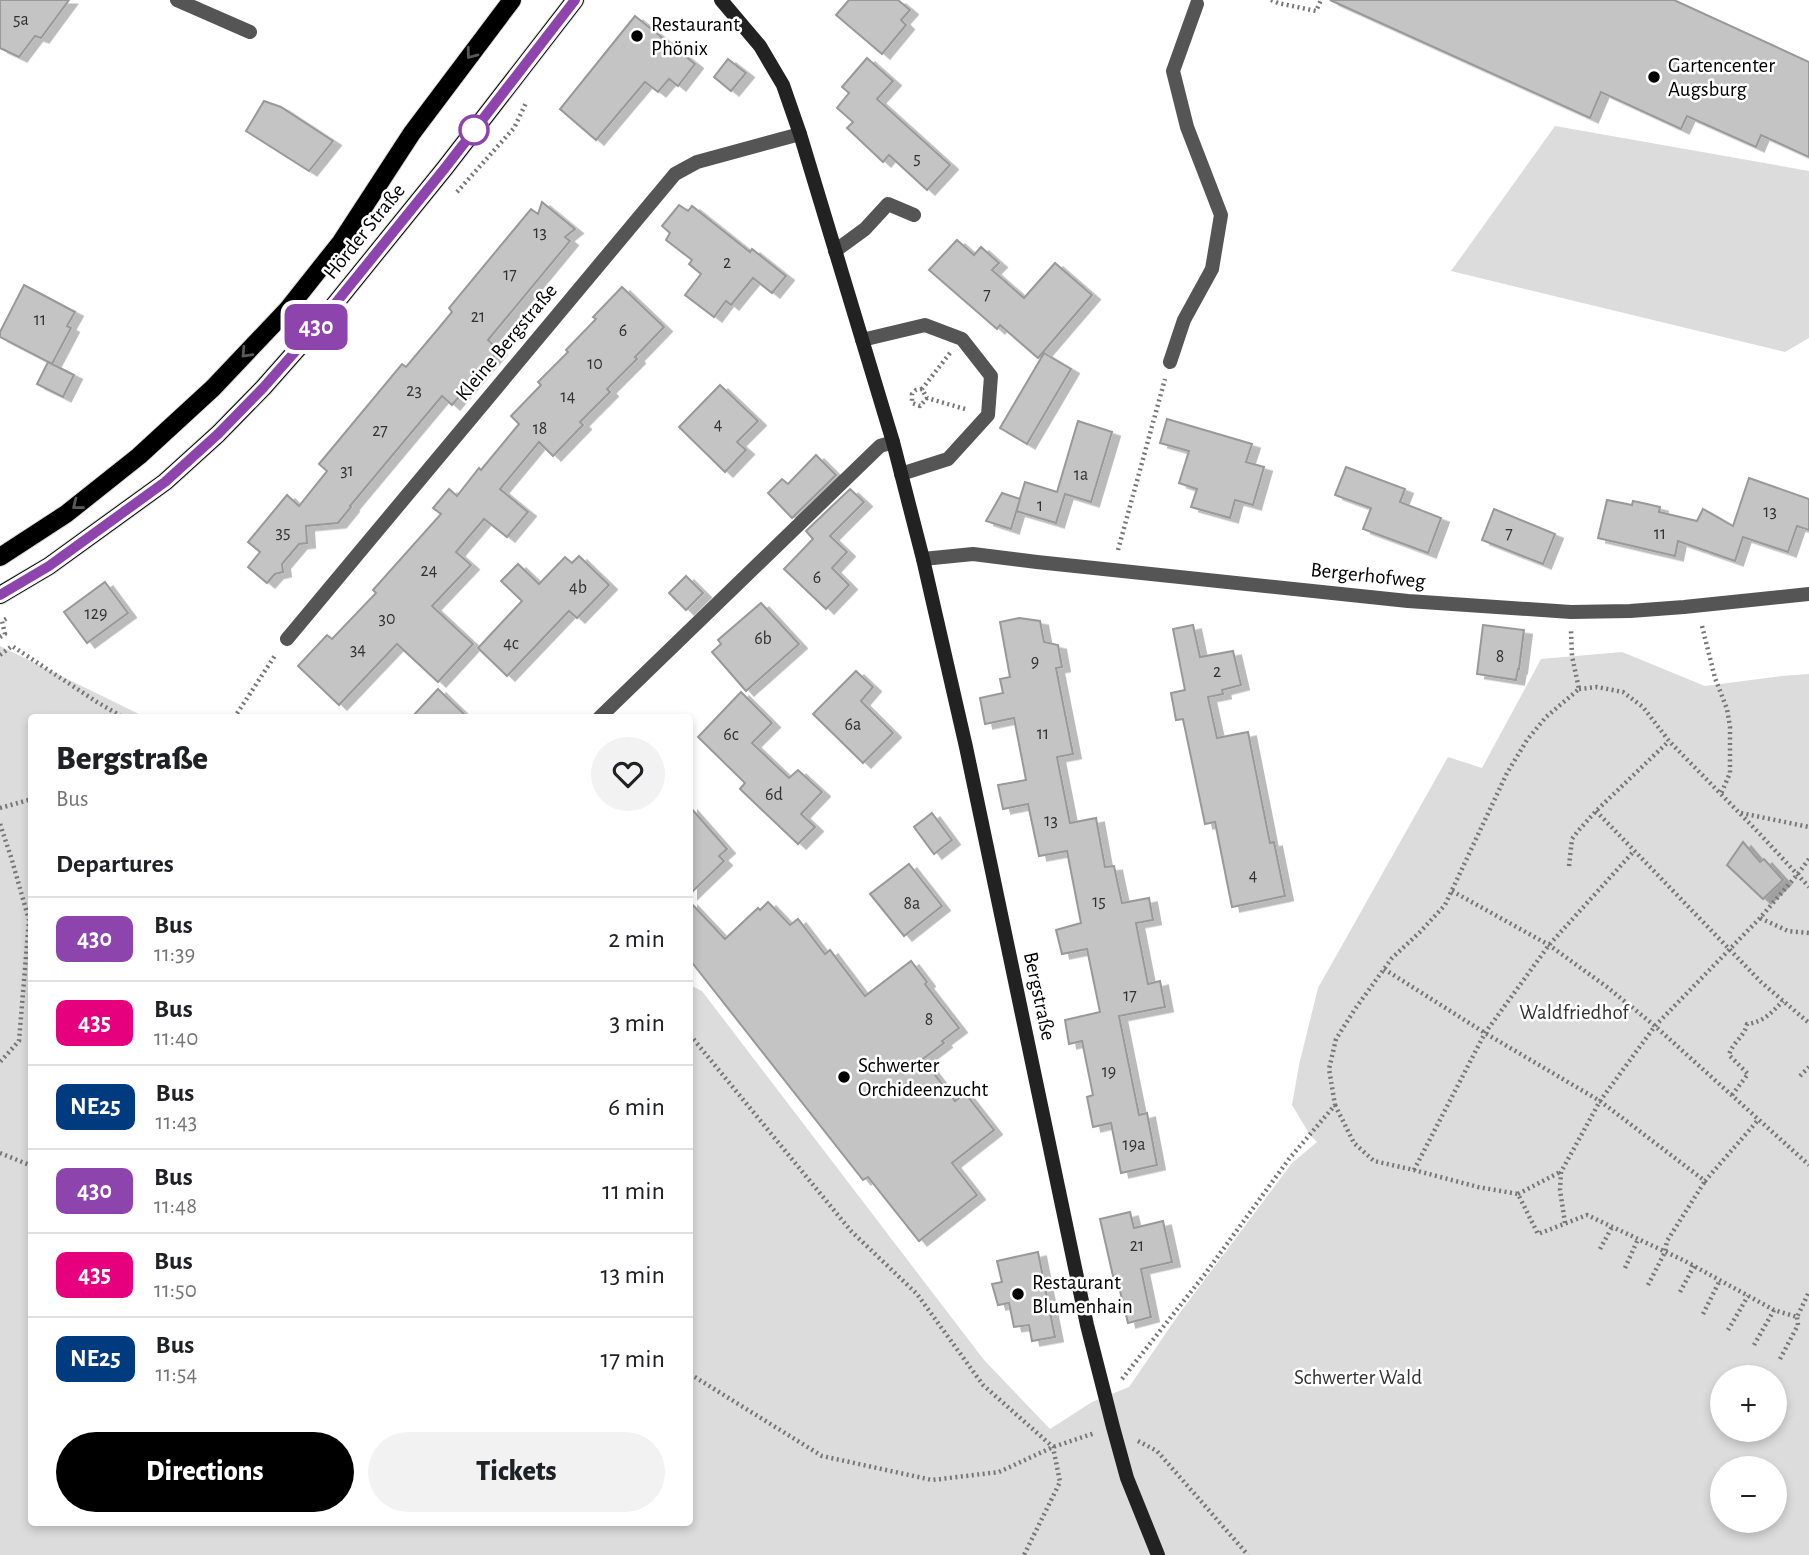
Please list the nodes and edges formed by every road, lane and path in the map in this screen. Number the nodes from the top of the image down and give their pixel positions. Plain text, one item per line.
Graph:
1 (177, 0) edge
2 (512, 0) edge
3 (575, 0) edge
4 (721, 0) edge
5 (1271, 0) edge
6 (1321, 0) edge
7 (1197, 4) dead end
8 (250, 32) dead end
9 (800, 134) junction
10 (914, 215) dead end
11 (835, 251) junction
12 (962, 339) junction
13 (862, 340) junction
14 (1170, 362) joint
15 (922, 389) junction
16 (927, 398) junction
17 (988, 415) junction
18 (893, 442) junction
19 (901, 474) junction
20 (0, 557) edge
21 (923, 559) junction
22 (1113, 570) junction
23 (1809, 594) edge
24 (0, 595) edge
25 (1699, 606) junction
26 (1571, 612) junction
27 (287, 639) joint
28 (0, 655) edge
29 (1579, 689) junction
30 (117, 714) edge
31 (237, 714) edge
32 (602, 714) edge
33 (1669, 741) junction
34 (1721, 794) junction
35 (28, 800) edge
36 (0, 808) edge
37 (1596, 811) junction
38 (1740, 813) junction
39 (0, 824) edge
40 (1809, 827) edge
41 (1634, 851) junction
42 (1809, 859) edge
43 (1569, 866) dead end
44 (1797, 875) junction
45 (1809, 887) edge
46 (1452, 891) junction
47 (28, 916) edge
48 (1760, 918) junction
49 (28, 931) edge
50 (1809, 933) edge
51 (1549, 945) junction
52 (1728, 949) junction
53 (1384, 969) junction
54 (1783, 1001) junction
55 (1809, 1023) edge
56 (1655, 1026) junction
57 (1485, 1033) junction
58 (693, 1039) edge
59 (0, 1062) edge
60 (1809, 1068) edge
61 (1800, 1076) dead end
62 (1732, 1095) junction
63 (1600, 1101) junction
64 (1335, 1105) junction
65 (1759, 1119) junction
66 (0, 1153) edge
67 (28, 1164) edge
68 (1809, 1165) edge
69 (1414, 1170) junction
70 (1561, 1172) junction
71 (1705, 1181) junction
72 (1518, 1194) junction
73 (1565, 1223) junction
74 (1612, 1227) junction
75 (1638, 1239) junction
76 (1600, 1249) dead end
77 (1665, 1252) junction
78 (1694, 1266) junction
79 (1625, 1268) dead end
80 (1720, 1280) junction
81 (1648, 1285) dead end
82 (1680, 1292) dead end
83 (1809, 1292) edge
84 (1748, 1296) junction
85 (1774, 1310) junction
86 (1703, 1314) dead end
87 (1797, 1317) junction
88 (1728, 1330) dead end
89 (1755, 1345) dead end
90 (1780, 1359) dead end
91 (693, 1376) edge
92 (1117, 1387) dead end
93 (1113, 1427) junction
94 (1053, 1447) junction
95 (1024, 1555) edge
96 (1158, 1555) edge
97 (1248, 1555) edge

1 - 8 street
2 -> 20 main road, Hörder Straße
3 - 24 main road, Hörder Straße
4 - 9 main road, Bergstraße
5 - 6 path
7 - 14 street
9 - 11 main road, Bergstraße
9 - 27 street, Kleine Bergstraße
10 - 11 street
11 - 13 main road, Bergstraße
12 - 13 street
12 - 15 path
12 - 17 street
13 - 18 main road, Bergstraße
14 - 22 path
15 - 16 path
15 - 16 path
16 - 17 path
17 - 19 street
18 - 19 main road, Bergstraße
18 - 32 street
19 - 21 main road, Bergstraße
21 - 22 street, Bergerhofweg
21 - 93 main road, Bergstraße
22 - 26 street, Bergerhofweg
23 - 25 street, Bergerhofweg
25 - 26 street, Bergerhofweg
25 - 34 path
26 - 29 path
27 - 31 path
28 - 30 path
29 - 33 path
29 - 46 path
33 - 34 path
33 - 37 path
34 - 38 path
35 - 36 path
37 - 41 path
37 - 43 path
38 - 40 path
38 - 44 path
39 - 47 path
41 - 51 path
41 - 52 path
42 - 44 path
44 - 45 path
44 - 48 path
46 - 51 path
46 - 53 path
48 - 50 path
48 - 52 path
49 - 59 path
51 - 56 path
51 - 57 path
52 - 54 path
52 - 56 path
53 - 57 path
53 - 64 path
54 - 55 path
54 - 62 path
56 - 62 path
56 - 63 path
57 - 63 path
57 - 69 path
58 - 94 path
60 - 61 path
62 - 65 path
63 - 70 path
63 - 71 path
64 - 69 path
64 - 92 path
65 - 68 path
65 - 71 path
66 - 67 path
69 - 72 path
70 - 72 path
70 - 73 path
71 - 77 path
72 - 73 path
73 - 74 path
74 - 75 path
74 - 76 path
75 - 77 path
75 - 79 path
77 - 78 path
77 - 81 path
78 - 80 path
78 - 82 path
80 - 84 path
80 - 86 path
83 - 87 path
84 - 85 path
84 - 88 path
85 - 87 path
85 - 89 path
87 - 90 path
91 - 94 path
93 - 94 path
93 - 96 main road, Bergstraße
93 - 97 path
94 - 95 path

